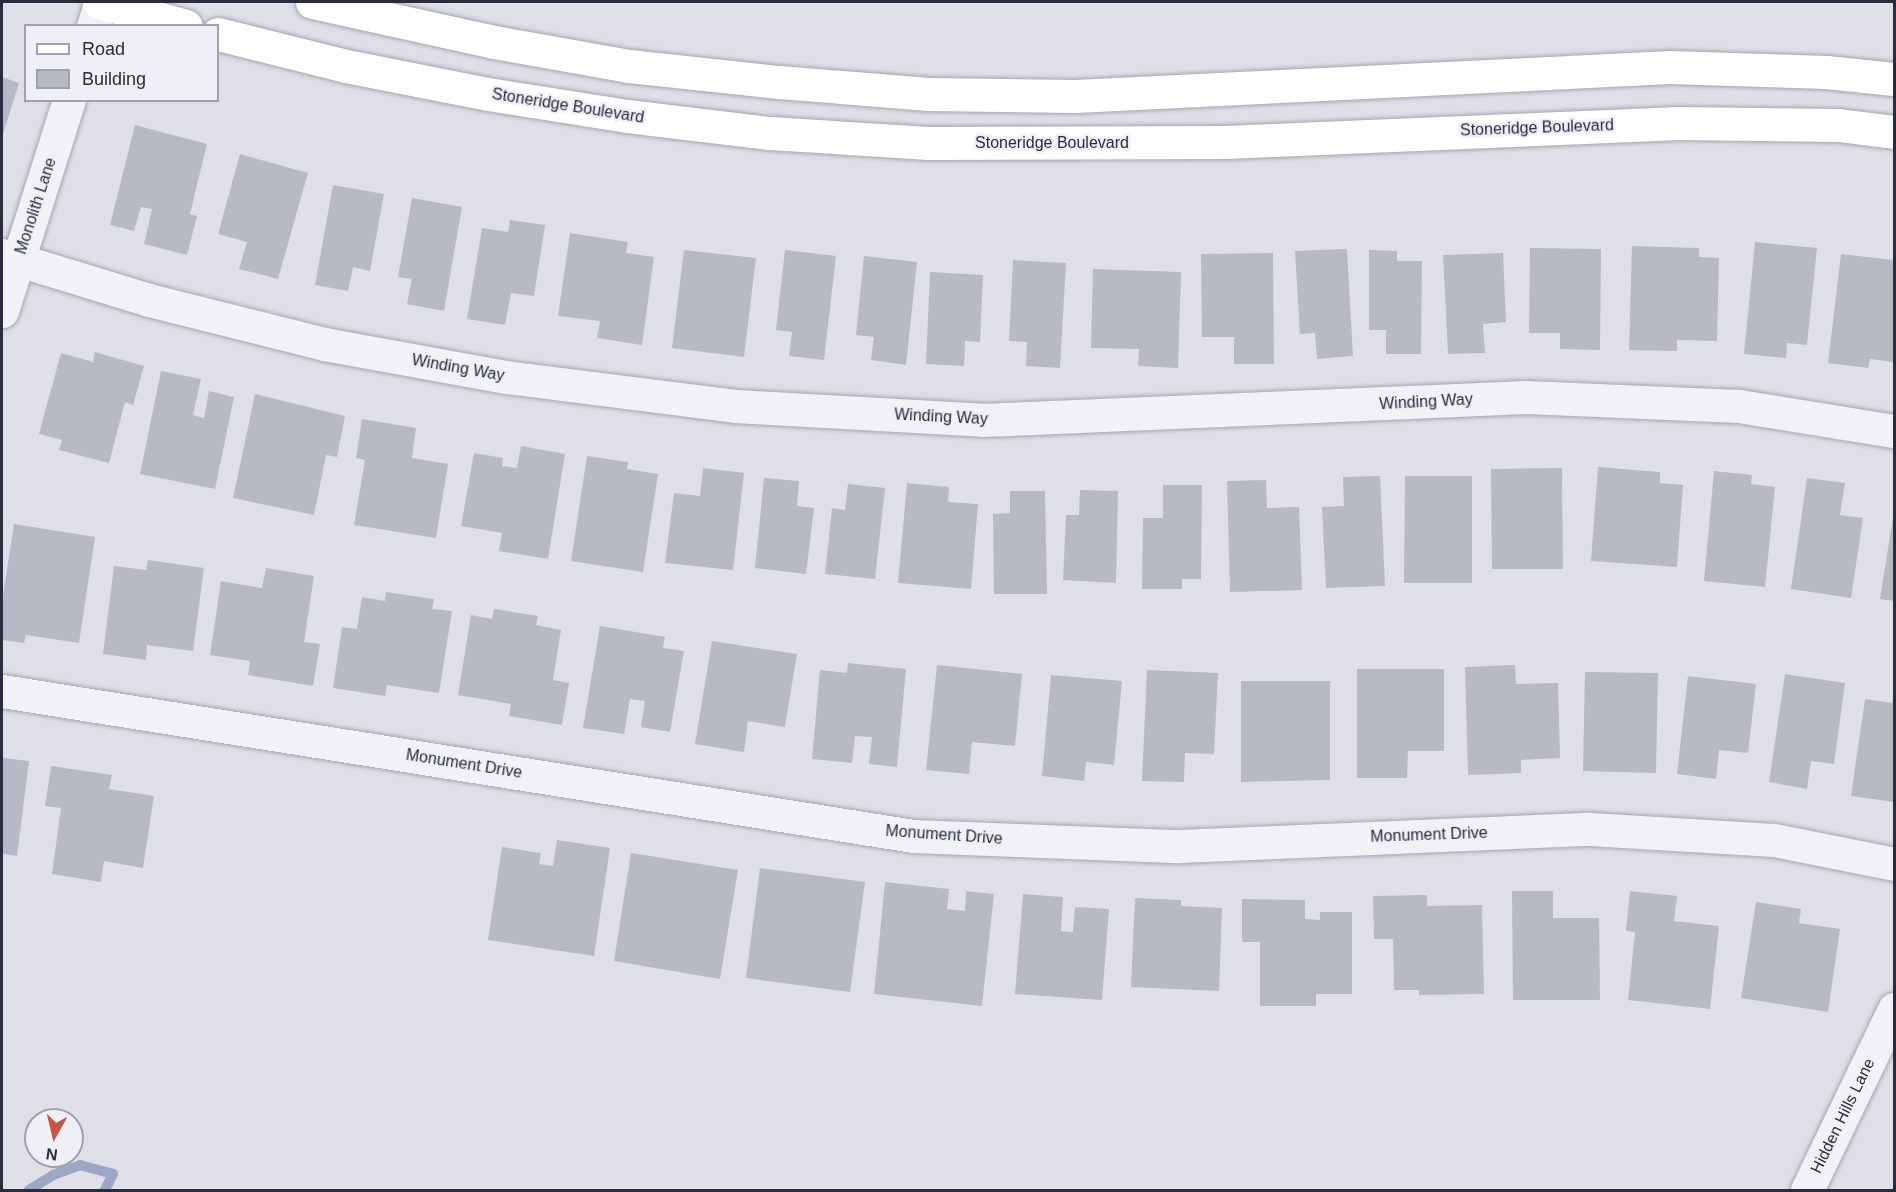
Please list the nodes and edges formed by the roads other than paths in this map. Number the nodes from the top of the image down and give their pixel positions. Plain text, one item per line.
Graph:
1 (100, 2) edge
2 (312, 2) edge
3 (94, 24) edge
4 (179, 24) edge
5 (219, 34) edge
6 (1894, 79) edge
7 (68, 102) edge
8 (1894, 132) edge
9 (10, 258) edge
10 (2, 311) edge
11 (1894, 431) edge
12 (2, 691) edge
13 (1894, 864) edge
14 (1894, 1009) edge
15 (1807, 1191) edge

1 - 3 street
1 - 4 street
2 - 6 street
5 - 8 street, Stoneridge Boulevard
7 - 9 street, Monolith Lane
9 - 10 street, Monolith Lane
9 - 11 street, Winding Way
12 - 13 street, Monument Drive
14 - 15 street, Hidden Hills Lane

